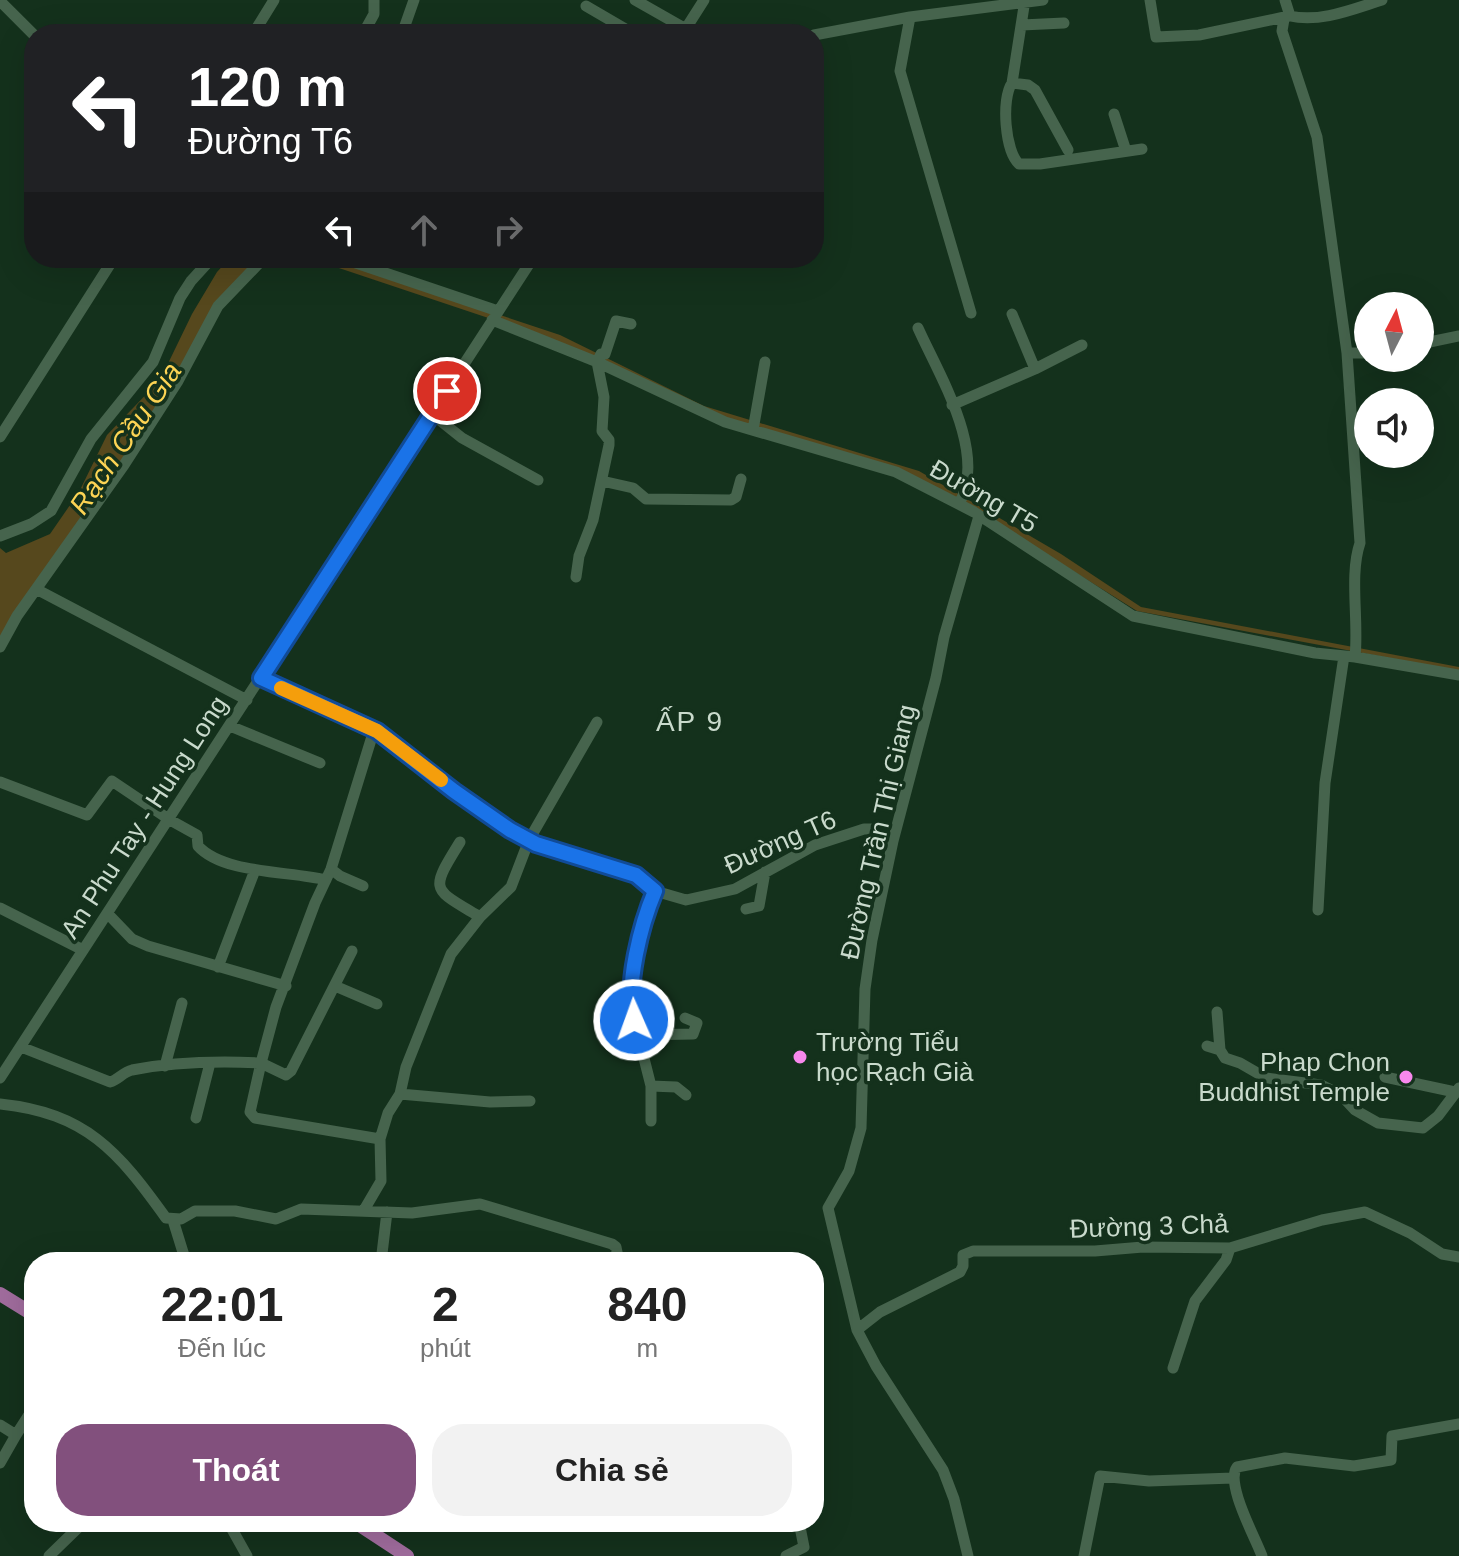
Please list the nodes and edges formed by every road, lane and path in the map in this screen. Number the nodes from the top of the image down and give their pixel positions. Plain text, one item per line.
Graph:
1 (274, 0) edge
2 (374, 0) edge
3 (414, 0) edge
4 (635, 0) edge
5 (704, 0) edge
6 (1043, 0) edge
7 (1150, 0) edge
8 (1285, 0) edge
9 (1382, 0) edge
10 (1, 1) edge
11 (1025, 1) edge
12 (586, 6) dead end
13 (910, 17) junction
14 (1287, 17) junction
15 (1064, 23) dead end
16 (259, 24) edge
17 (368, 24) edge
18 (406, 24) edge
19 (617, 24) edge
20 (676, 24) edge
21 (692, 24) edge
22 (24, 25) edge
23 (1022, 25) junction
24 (824, 33) edge
25 (1012, 83) junction
26 (1114, 114) dead end
27 (1142, 149) dead end
28 (1068, 150) dead end
29 (1126, 151) junction
30 (108, 268) edge
31 (203, 268) edge
32 (254, 268) edge
33 (369, 268) edge
34 (526, 268) edge
35 (971, 313) dead end
36 (496, 314) junction
37 (1012, 314) dead end
38 (631, 324) dead end
39 (918, 328) dead end
40 (1459, 336) edge
41 (1434, 341) edge
42 (1082, 345) dead end
43 (1347, 353) junction
44 (1354, 353) edge
45 (599, 358) junction
46 (765, 362) dead end
47 (1035, 369) junction
48 (952, 405) junction
49 (432, 414) junction
50 (754, 425) junction
51 (0, 437) edge
52 (741, 479) dead end
53 (538, 480) dead end
54 (602, 481) junction
55 (961, 501) junction
56 (979, 516) junction
57 (0, 536) edge
58 (576, 577) dead end
59 (36, 589) junction
60 (0, 647) edge
61 (1353, 652) junction
62 (1459, 675) edge
63 (261, 678) junction
64 (247, 700) junction
65 (597, 722) dead end
66 (230, 726) junction
67 (374, 730) junction
68 (320, 763) dead end
69 (0, 782) edge
70 (170, 820) junction
71 (529, 840) junction
72 (893, 841) junction
73 (460, 842) dead end
74 (255, 870) junction
75 (765, 872) junction
76 (328, 875) junction
77 (363, 886) dead end
78 (655, 891) junction
79 (0, 908) edge
80 (746, 909) dead end
81 (1318, 910) dead end
82 (108, 914) junction
83 (480, 917) junction
84 (83, 950) junction
85 (352, 951) dead end
86 (218, 967) junction
87 (286, 986) junction
88 (335, 986) junction
89 (182, 1003) dead end
90 (377, 1004) dead end
91 (1217, 1012) dead end
92 (685, 1018) dead end
93 (639, 1035) junction
94 (1207, 1046) dead end
95 (21, 1047) junction
96 (1220, 1050) junction
97 (210, 1063) junction
98 (261, 1063) junction
99 (165, 1066) junction
100 (1385, 1077) dead end
101 (0, 1078) edge
102 (651, 1086) junction
103 (1457, 1090) edge
104 (400, 1094) junction
105 (686, 1095) dead end
106 (530, 1101) dead end
107 (0, 1104) edge
108 (196, 1118) dead end
109 (651, 1121) dead end
110 (380, 1139) junction
111 (364, 1210) junction
112 (387, 1212) junction
113 (173, 1220) junction
114 (616, 1247) junction
115 (1230, 1248) junction
116 (183, 1252) edge
117 (382, 1252) edge
118 (613, 1252) edge
119 (617, 1252) edge
120 (1459, 1257) edge
121 (0, 1294) edge
122 (24, 1309) edge
123 (857, 1330) junction
124 (1173, 1368) dead end
125 (24, 1423) edge
126 (1459, 1424) edge
127 (0, 1425) edge
128 (16, 1435) junction
129 (0, 1463) edge
130 (1233, 1478) junction
131 (74, 1532) edge
132 (234, 1532) edge
133 (370, 1532) edge
134 (801, 1532) edge
135 (49, 1556) edge
136 (247, 1556) edge
137 (407, 1556) edge
138 (786, 1556) edge
139 (968, 1556) edge
140 (1084, 1556) edge
141 (1262, 1556) edge

1 - 16 street
2 - 17 street
3 - 18 street
4 - 20 street
5 - 21 street
6 - 11 street
7 - 14 street
8 - 14 street
9 - 14 street
10 - 22 street
11 - 13 street
11 - 23 street
12 - 19 street
13 - 24 street
13 - 35 street
14 - 43 street
15 - 23 street
23 - 25 street
25 - 28 street
25 - 29 street
26 - 29 street
27 - 29 street
30 - 51 street
31 - 57 street
32 - 59 street
33 - 36 street, Đường T5
34 - 36 street, An Phu Tay - Hung Long
36 - 45 street, Đường T5
36 - 49 street, An Phu Tay - Hung Long
37 - 47 street
38 - 45 street
39 - 48 street
40 - 41 street
42 - 47 street
43 - 44 street
43 - 61 street
45 - 50 street, Đường T5
45 - 54 street
46 - 50 street
47 - 48 street
48 - 55 street
49 - 53 street
49 - 63 street, An Phu Tay - Hung Long
50 - 55 street, Đường T5
52 - 54 street
54 - 58 street
55 - 56 street, Đường T5
56 - 61 street, Đường T5
56 - 72 street, Đường Trần Thị Giang
59 - 60 street
59 - 64 street
61 - 62 street, Đường T5
61 - 81 street
63 - 64 street, An Phu Tay - Hung Long
63 - 67 street, Đường T6
64 - 66 street, An Phu Tay - Hung Long
65 - 71 street
66 - 68 street
66 - 70 street, An Phu Tay - Hung Long
67 - 71 street, Đường T6
67 - 76 street
69 - 70 street
70 - 74 street
70 - 82 street, An Phu Tay - Hung Long
71 - 78 street, Đường T6
71 - 83 street
72 - 75 street, Đường T6
72 - 123 street, Đường Trần Thị Giang
73 - 83 street
74 - 76 street
74 - 86 street
75 - 78 street, Đường T6
75 - 80 street
76 - 77 street
76 - 87 street
78 - 93 street
79 - 84 street
82 - 84 street, An Phu Tay - Hung Long
82 - 86 street
83 - 104 street
84 - 95 street, An Phu Tay - Hung Long
85 - 88 street
86 - 87 street
87 - 98 street
88 - 90 street
88 - 98 street
89 - 99 street
91 - 96 street
92 - 93 street
93 - 102 street
94 - 96 street
95 - 99 street
95 - 101 street, An Phu Tay - Hung Long
96 - 103 street
97 - 98 street
97 - 99 street
97 - 108 street
98 - 110 street
100 - 103 street
102 - 105 street
102 - 109 street
104 - 106 street
104 - 110 street
107 - 113 street
110 - 111 street
111 - 112 street
111 - 113 street
112 - 114 street
112 - 117 street
113 - 116 street
114 - 118 street
114 - 119 street
115 - 120 street, Đường 3 Chả
115 - 123 street, Đường 3 Chả
115 - 124 street
121 - 122 main road
123 - 139 street, Đường Trần Thị Giang
125 - 128 street
126 - 130 street
127 - 128 street
128 - 129 street
130 - 140 street
130 - 141 street
131 - 135 street
132 - 136 street
133 - 137 main road
134 - 138 street

